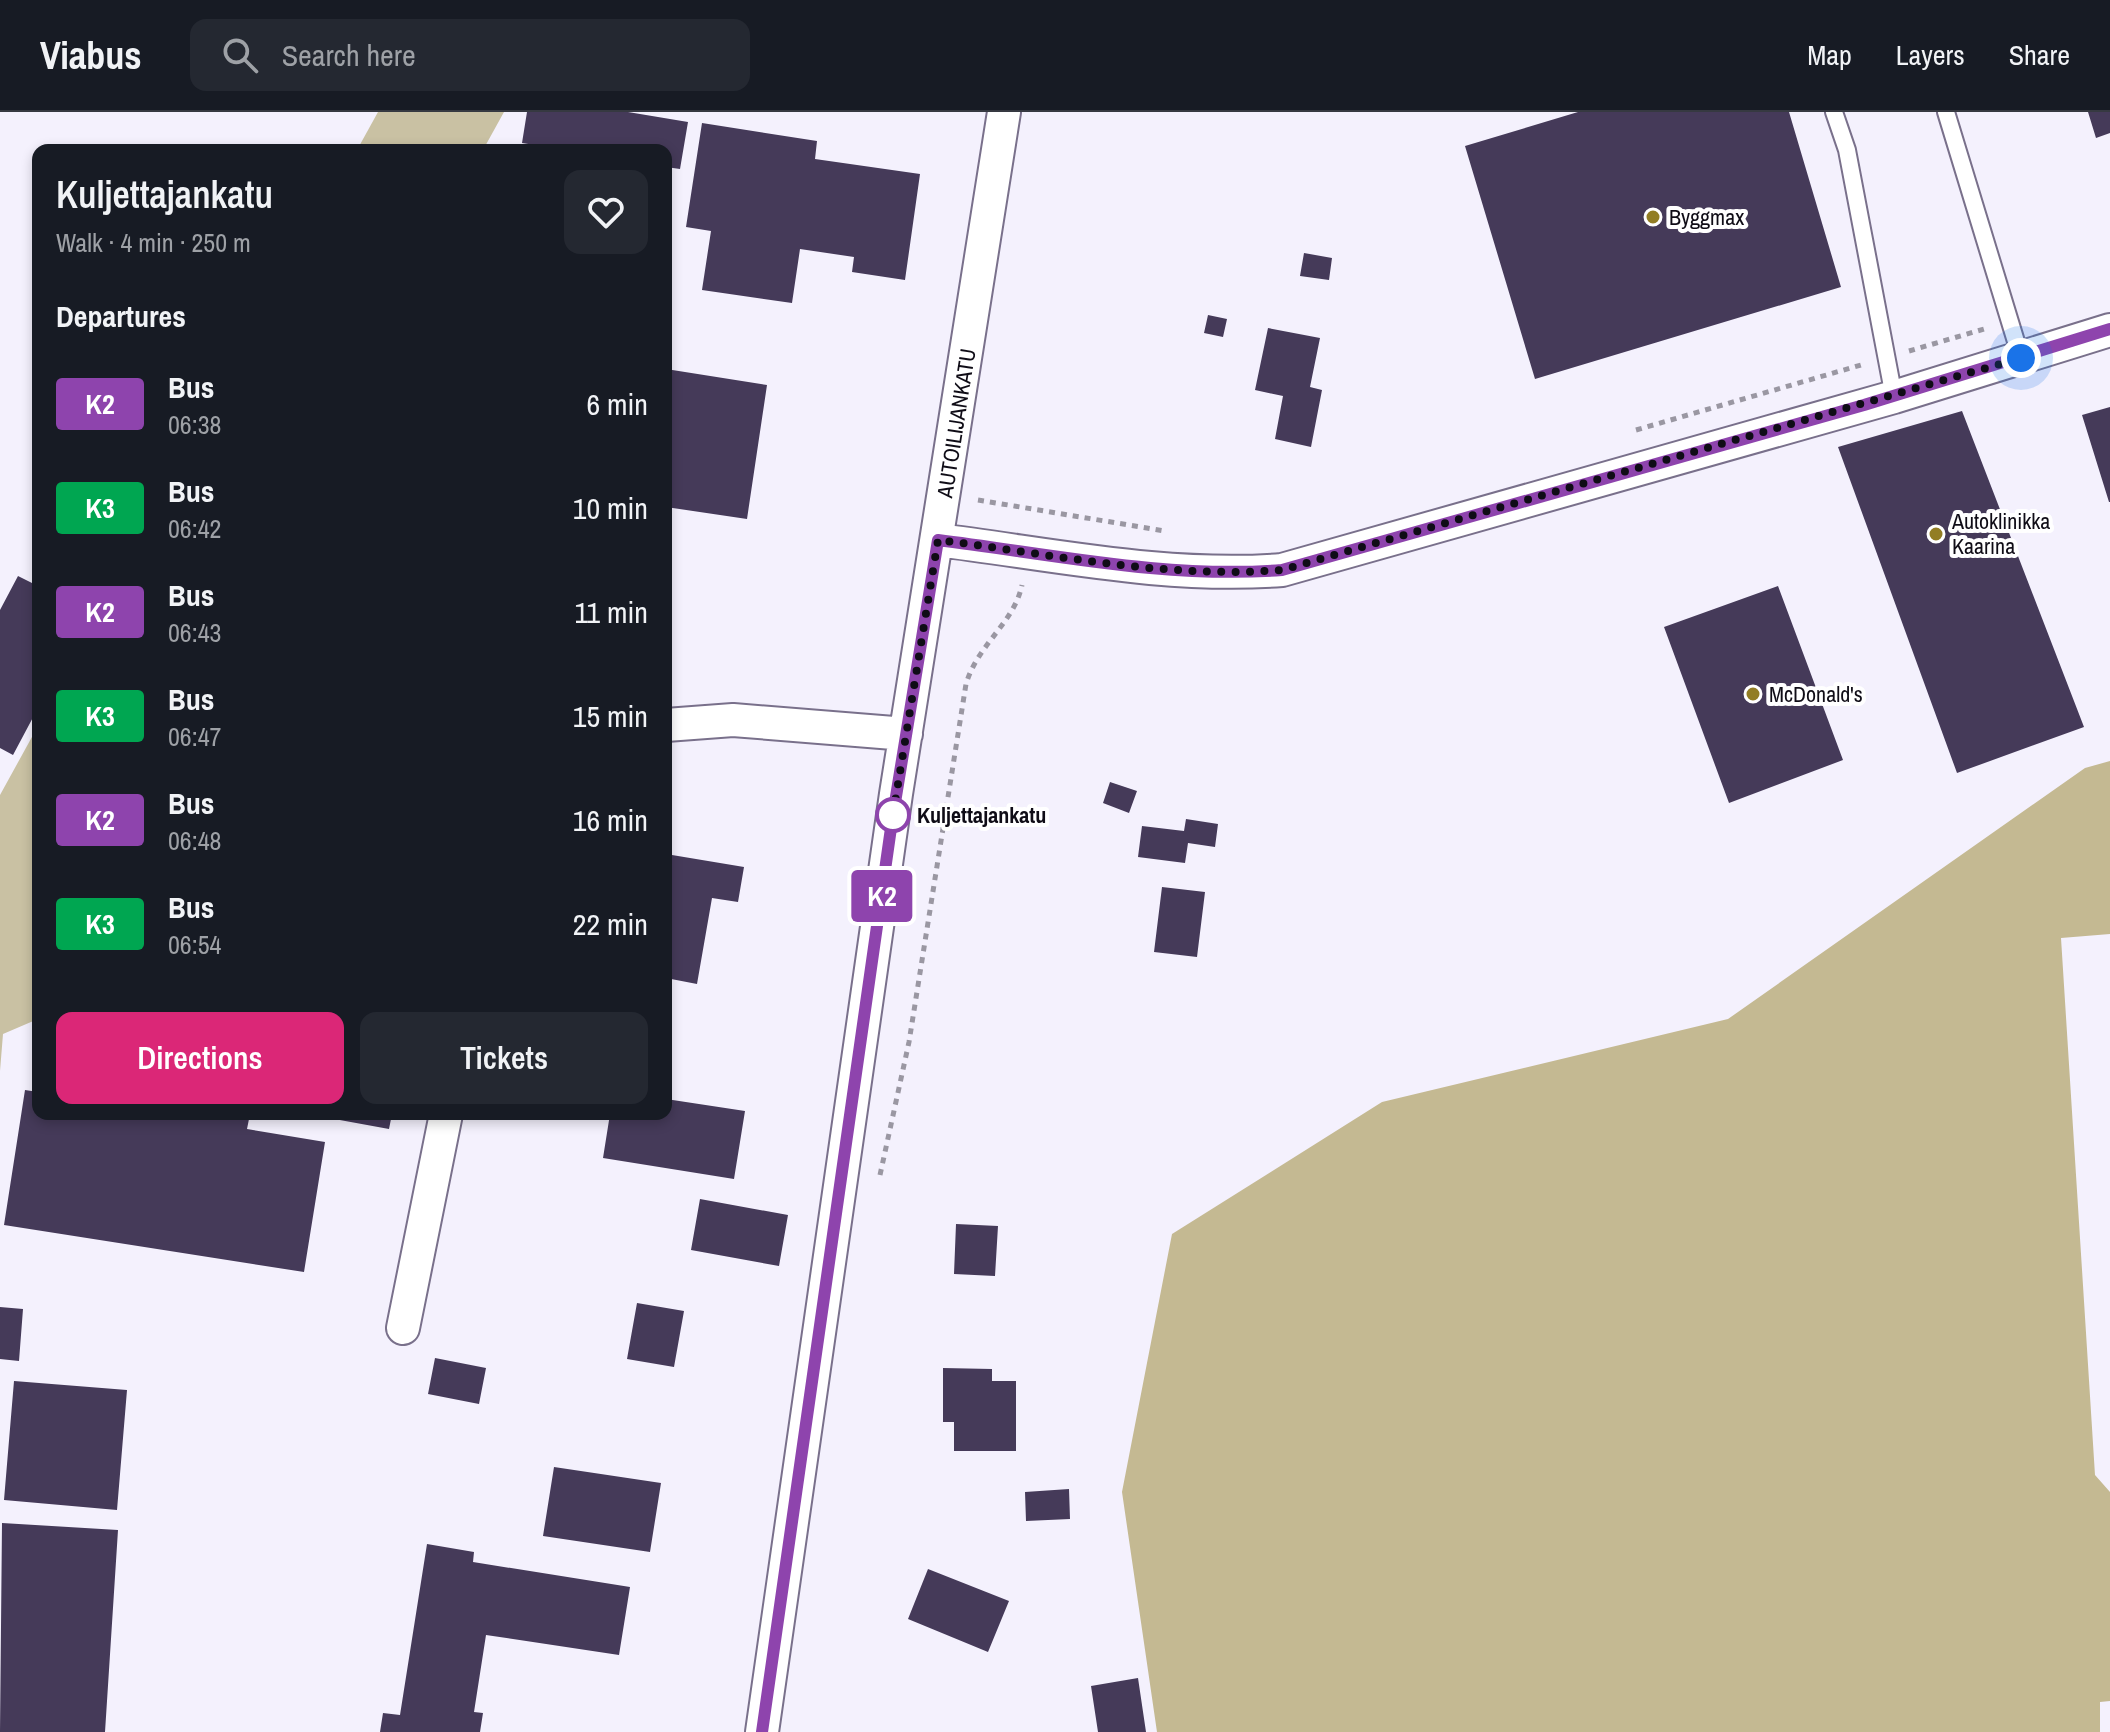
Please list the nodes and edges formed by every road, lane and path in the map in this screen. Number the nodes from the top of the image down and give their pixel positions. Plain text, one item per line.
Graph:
1 (1004, 112) edge
2 (1834, 112) edge
3 (1946, 112) edge
4 (2010, 322) junction
5 (2110, 330) edge
6 (1886, 358) junction
7 (2021, 358) junction
8 (1894, 397) junction
9 (1633, 431) dead end
10 (945, 495) junction
11 (1035, 509) junction
12 (1174, 533) dead end
13 (938, 540) junction
14 (1028, 551) junction
15 (672, 725) edge
16 (906, 734) junction
17 (445, 1120) edge
18 (877, 1188) dead end
19 (403, 1328) dead end
20 (762, 1732) edge

1 - 10 street, AUTOILIJANKATU
2 - 6 lane
3 - 4 lane
4 - 6 path
4 - 7 lane
5 - 7 street
6 - 8 lane
6 - 9 path
7 - 8 street
8 - 14 street
10 - 11 path
10 - 13 street, AUTOILIJANKATU
11 - 12 path
11 - 14 path
13 - 14 street
13 - 16 street, AUTOILIJANKATU
14 - 18 path
15 - 16 street
16 - 20 street, AUTOILIJANKATU
17 - 19 street

